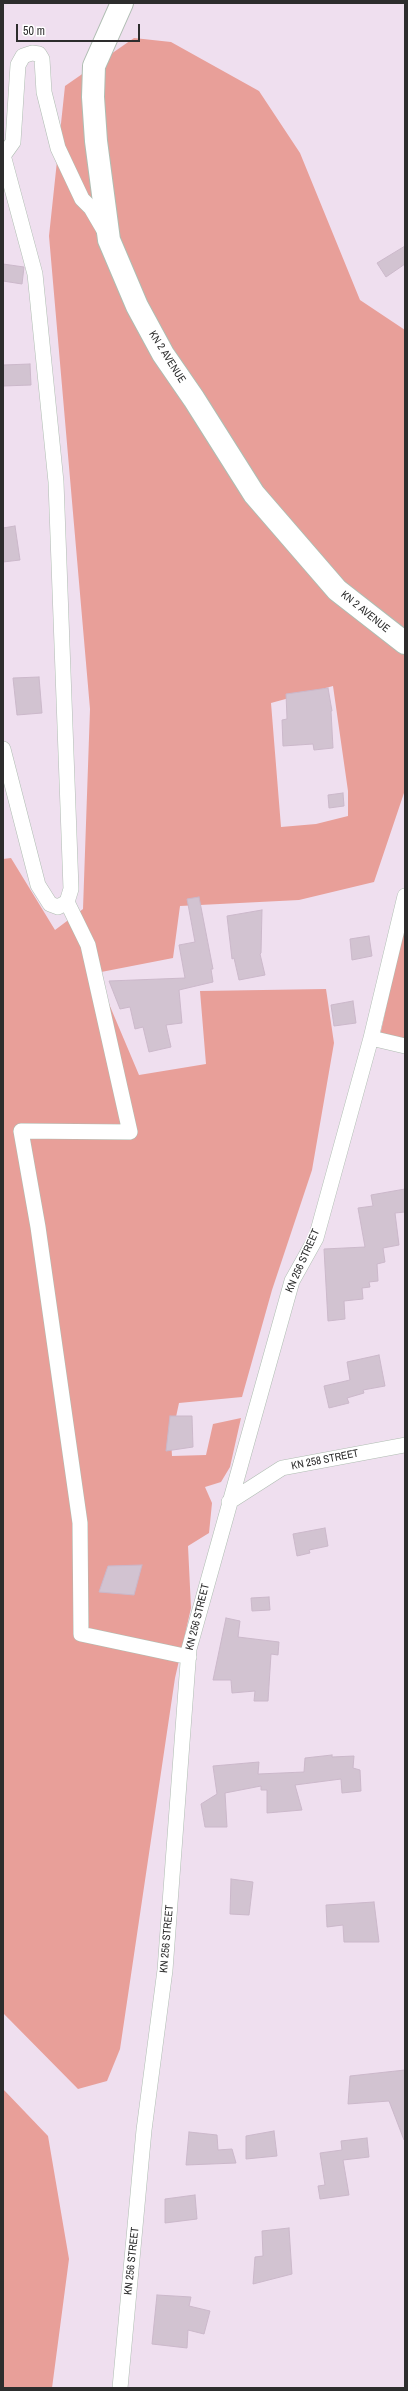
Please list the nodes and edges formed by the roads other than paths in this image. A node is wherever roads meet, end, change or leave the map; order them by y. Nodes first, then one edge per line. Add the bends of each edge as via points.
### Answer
1 (122, 3) edge
2 (3, 156) edge
3 (109, 240) junction
4 (405, 644) edge
5 (3, 749) edge
6 (405, 896) edge
7 (67, 902) junction
8 (371, 1038) junction
9 (405, 1046) edge
10 (405, 1445) edge
11 (229, 1502) junction
12 (189, 1657) junction
13 (120, 2388) edge

1 - 3 main road, KN 2 AVENUE via 94,66 96,141
2 - 3 street via 13,142 18,65 23,56 39,54 42,59 44,92 58,148 82,199 91,208
2 - 7 street via 35,274 56,482 71,889
3 - 4 main road, KN 2 AVENUE via 137,306 163,354 254,494 337,590
5 - 7 street via 38,885 50,904 58,907
6 - 8 street, KN 256 STREET
7 - 12 street via 88,945 130,1132 21,1131 38,1226 80,1523 81,1634
8 - 9 street
8 - 11 street, KN 256 STREET via 316,1238 292,1281
10 - 11 street, KN 258 STREET via 282,1468
11 - 12 street, KN 256 STREET
12 - 13 street, KN 256 STREET via 165,1970 144,2130

